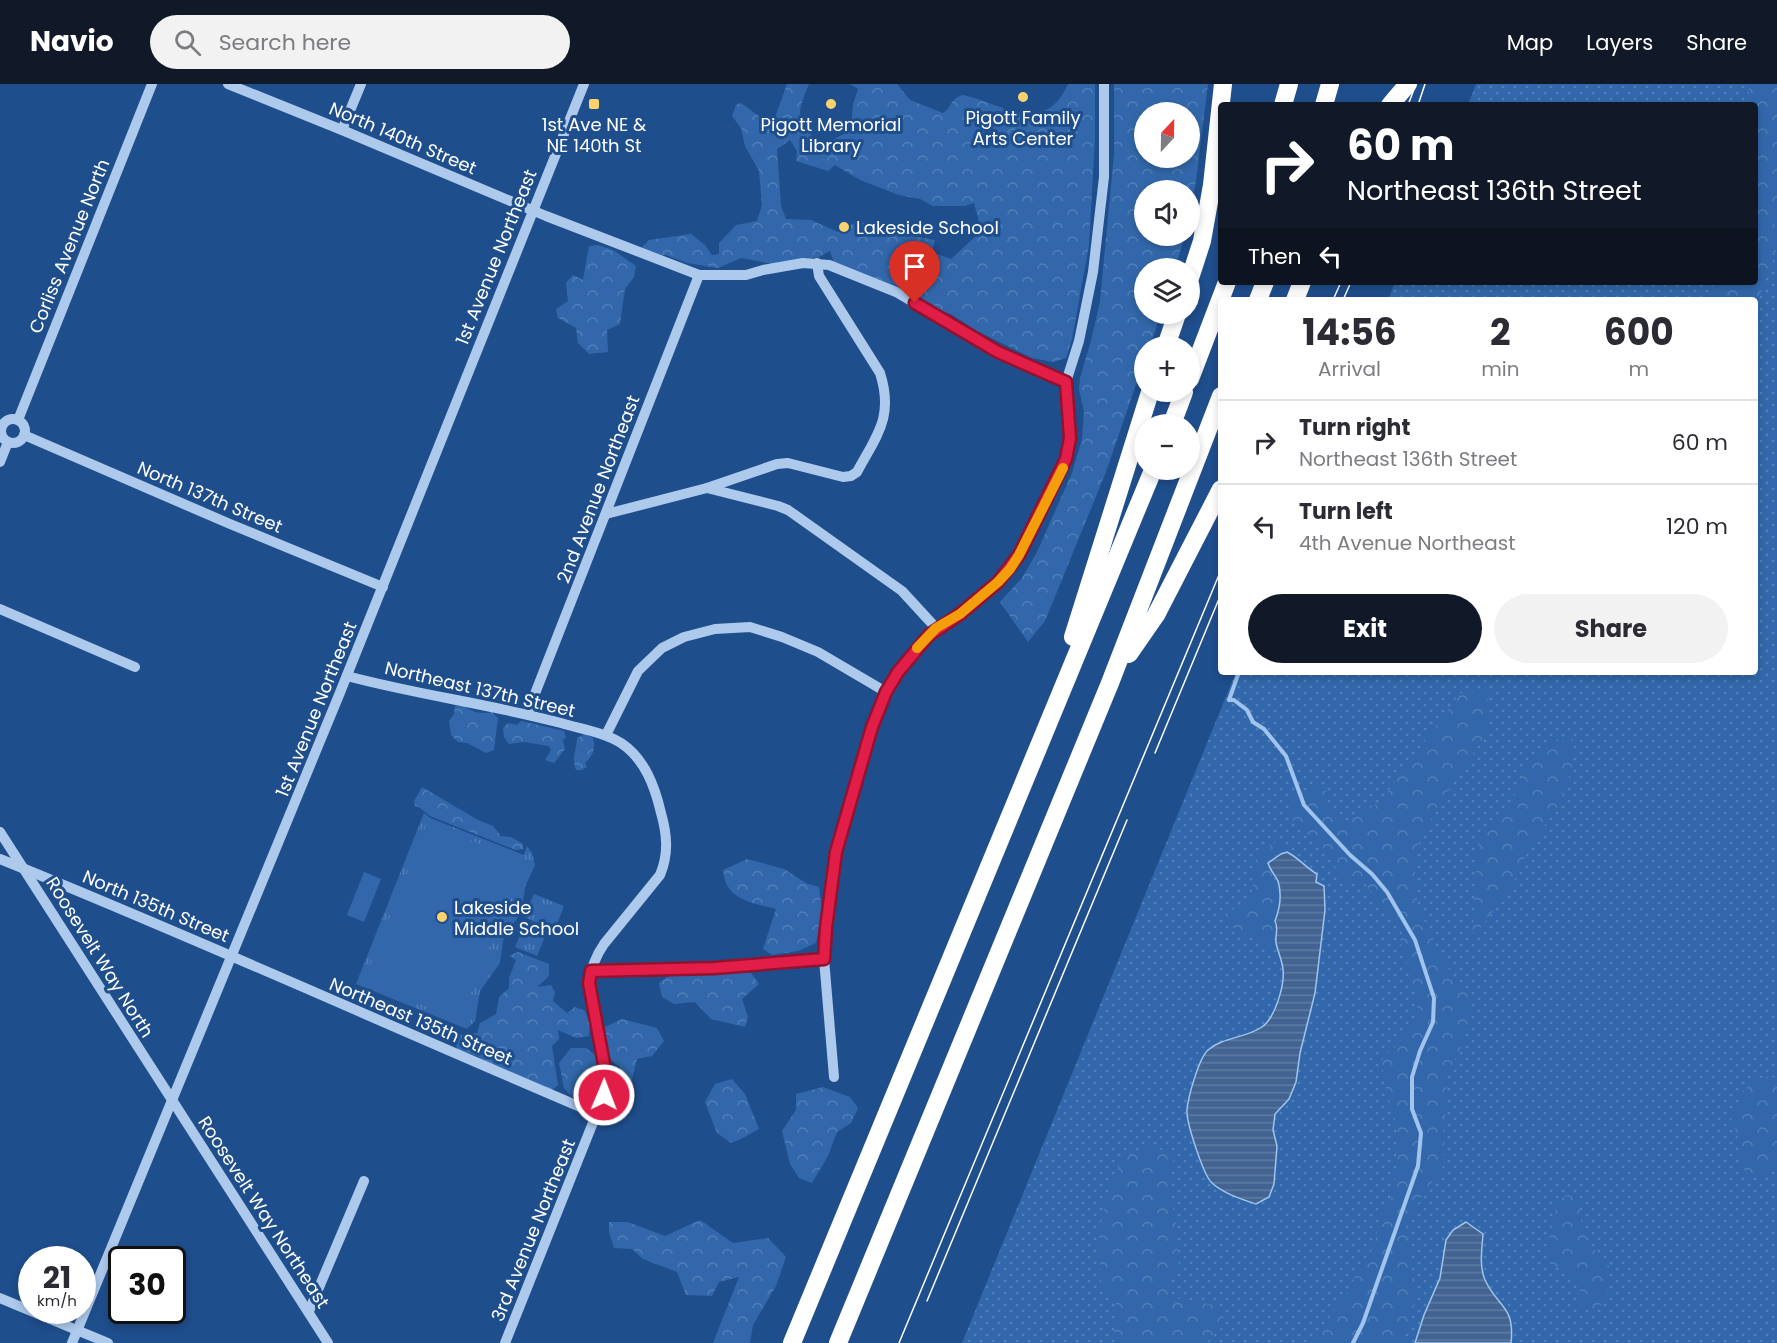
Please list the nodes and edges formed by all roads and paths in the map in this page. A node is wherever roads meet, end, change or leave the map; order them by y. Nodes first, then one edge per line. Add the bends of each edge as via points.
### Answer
1 (152, 84) edge
2 (228, 84) edge
3 (361, 84) edge
4 (584, 84) edge
5 (1104, 84) edge
6 (1223, 84) edge
7 (1289, 84) edge
8 (1330, 84) edge
9 (1407, 84) edge
10 (1221, 102) edge
11 (1284, 102) edge
12 (1325, 102) edge
13 (1392, 102) edge
14 (342, 130) junction
15 (1218, 130) edge
16 (533, 210) junction
17 (1196, 258) edge
18 (817, 263) junction
19 (699, 275) junction
20 (1218, 306) edge
21 (1200, 353) edge
22 (1066, 382) junction
23 (1147, 402) edge
24 (1218, 404) edge
25 (18, 420) junction
26 (1, 426) edge
27 (24, 435) junction
28 (8, 442) junction
29 (0, 462) edge
30 (1149, 480) edge
31 (707, 488) junction
32 (1218, 495) edge
33 (606, 514) junction
34 (383, 587) junction
35 (0, 609) edge
36 (936, 628) junction
37 (135, 666) dead end
38 (347, 676) junction
39 (1110, 683) junction
40 (886, 692) junction
41 (526, 714) junction
42 (606, 735) junction
43 (1041, 745) junction
44 (0, 832) edge
45 (0, 859) edge
46 (24, 869) junction
47 (232, 957) junction
48 (824, 959) junction
49 (591, 971) junction
50 (834, 1077) dead end
51 (173, 1100) junction
52 (597, 1114) junction
53 (364, 1181) dead end
54 (0, 1298) edge
55 (309, 1311) junction
56 (78, 1330) junction
57 (72, 1343) edge
58 (108, 1343) edge
59 (328, 1343) edge
60 (505, 1343) edge
61 (792, 1343) edge
62 (838, 1343) edge

1 - 25 street, Corliss Avenue North
2 - 14 street, North 140th Street
3 - 14 street
4 - 16 street, 1st Avenue Northeast
5 - 22 street via 1104,177 1093,272
6 - 10 highway
7 - 11 highway
8 - 12 highway
9 - 13 highway
14 - 16 street, North 140th Street
15 - 17 highway via 1212,185
16 - 19 street, North 140th Street
16 - 34 street, 1st Avenue Northeast
18 - 19 street via 746,275
18 - 22 street via 881,285 998,352
18 - 31 street via 819,276 880,373 887,405 881,429 851,476 777,464
19 - 33 street, 2nd Avenue Northeast
20 - 21 highway
22 - 36 street via 1070,438 1066,459 1019,555 998,582 960,614
23 - 43 highway
24 - 39 highway
25 - 26 street via 10,419
25 - 27 street via 24,425
26 - 28 street via 1,434
27 - 28 street via 16,443
27 - 34 street, North 137th Street
28 - 29 street
30 - 43 highway
31 - 33 street
31 - 36 street via 788,510 902,591
32 - 39 highway via 1156,615
33 - 41 street, 2nd Avenue Northeast
34 - 38 street, 1st Avenue Northeast
35 - 37 street
36 - 40 street via 908,658
38 - 41 street, Northeast 137th Street
38 - 47 street, 1st Avenue Northeast
39 - 62 highway
40 - 42 street via 818,652 782,637 750,627 715,629 662,648 638,671
40 - 48 street via 838,843
41 - 42 street, Northeast 137th Street
42 - 49 street, 3rd Avenue Northeast via 632,752 651,780 667,849 660,875 604,944
43 - 61 highway
44 - 46 street, Roosevelt Way North
45 - 46 street, North 135th Street
46 - 47 street, North 135th Street
46 - 51 street, Roosevelt Way North
47 - 51 street, 1st Avenue Northeast
47 - 52 street, Northeast 135th Street
48 - 49 street via 714,968
48 - 50 street
49 - 52 street, 3rd Avenue Northeast via 589,983 606,1075
51 - 55 street, Roosevelt Way Northeast
51 - 56 street, 1st Avenue Northeast
52 - 60 street, 3rd Avenue Northeast
53 - 55 street
54 - 56 street
55 - 59 street, Roosevelt Way Northeast
56 - 57 street, 1st Avenue Northeast
56 - 58 street

